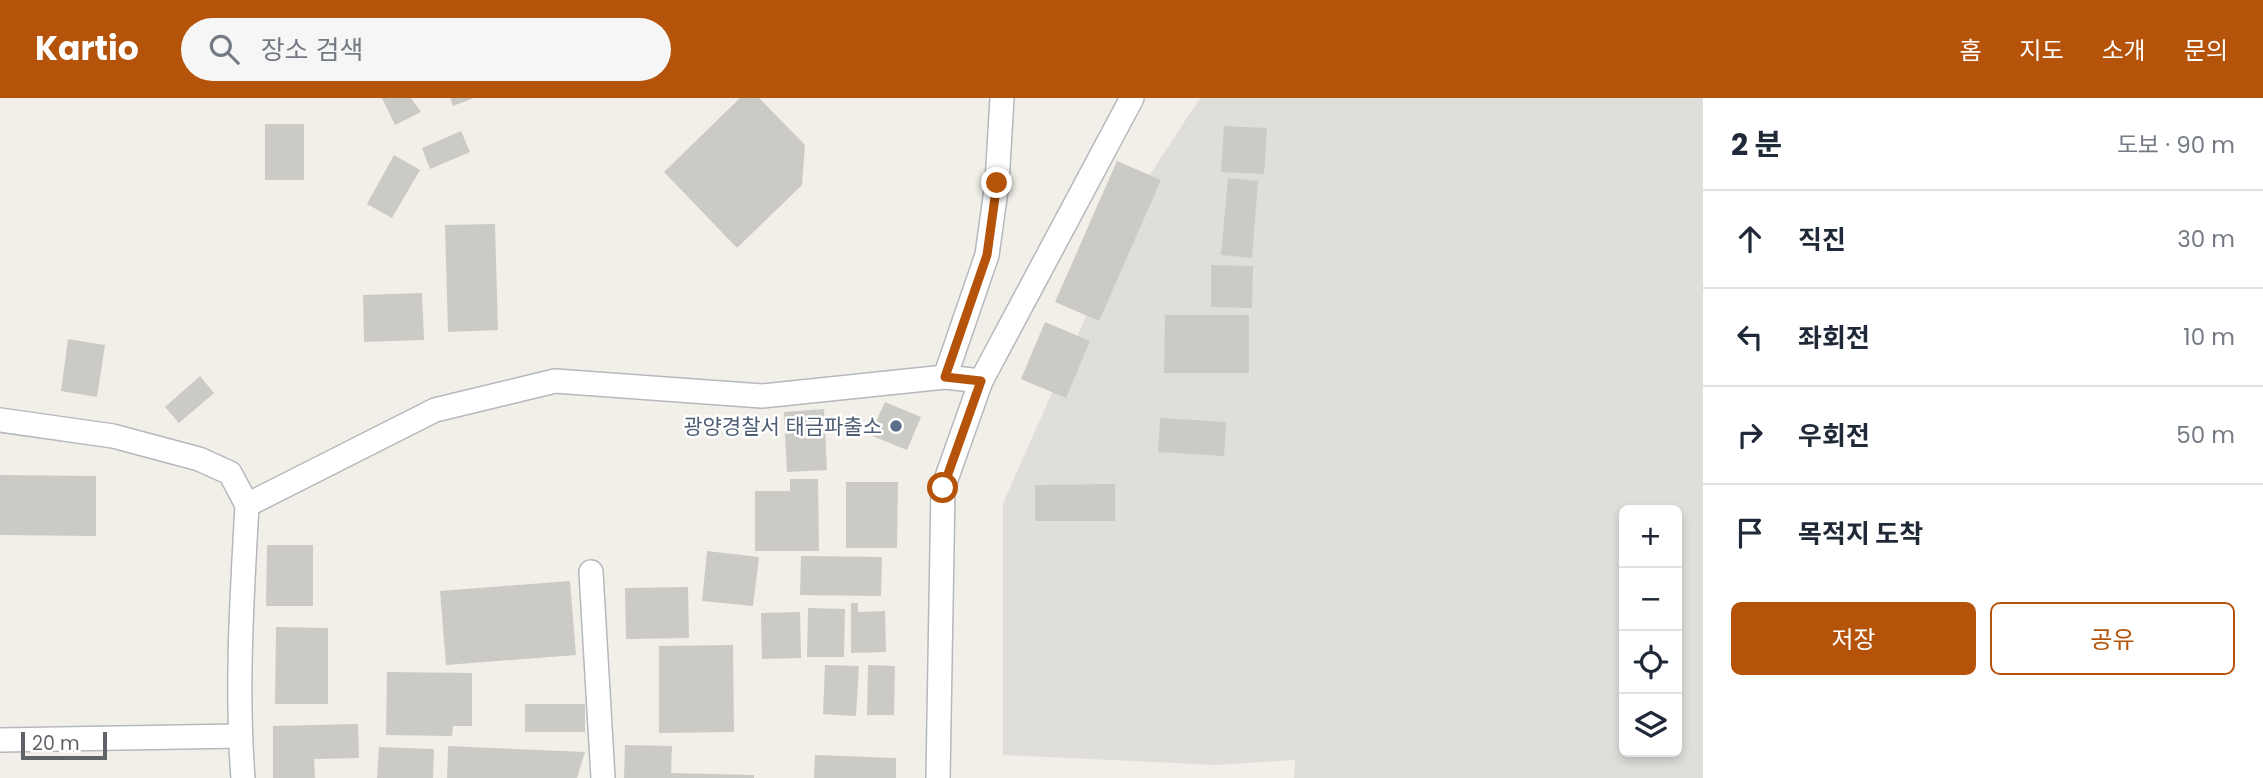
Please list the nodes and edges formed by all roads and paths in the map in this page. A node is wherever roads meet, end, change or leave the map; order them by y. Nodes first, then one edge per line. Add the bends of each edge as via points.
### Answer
1 (1002, 98) edge
2 (1132, 98) edge
3 (945, 377) junction
4 (981, 381) junction
5 (0, 420) edge
6 (247, 505) junction
7 (592, 572) dead end
8 (240, 736) junction
9 (0, 740) edge
10 (243, 778) edge
11 (603, 778) edge
12 (938, 778) edge

1 - 3 street via 987,255
2 - 4 street
3 - 4 street
3 - 6 street via 762,396 555,381 435,410
4 - 12 street via 943,488
5 - 6 street via 113,436 199,459 230,473
6 - 8 street
7 - 11 street
8 - 9 street
8 - 10 street

